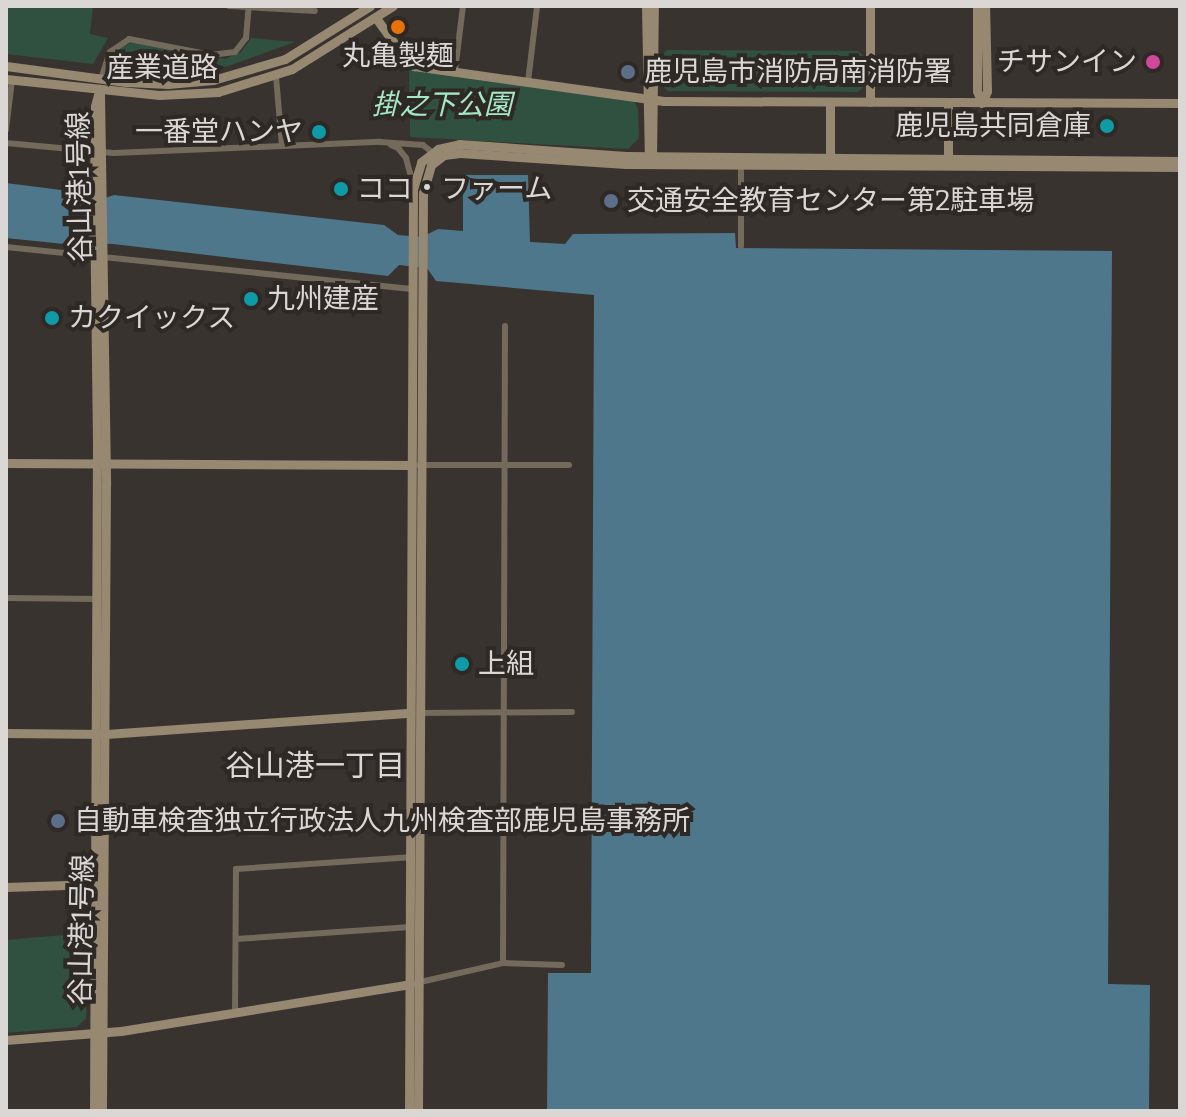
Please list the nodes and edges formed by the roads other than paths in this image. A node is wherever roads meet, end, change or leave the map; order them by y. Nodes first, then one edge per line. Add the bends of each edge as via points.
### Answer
1 (229, 6) edge
2 (370, 6) edge
3 (393, 6) edge
4 (463, 6) edge
5 (537, 6) edge
6 (646, 6) edge
7 (654, 6) edge
8 (870, 6) edge
9 (977, 6) edge
10 (985, 6) edge
11 (249, 7) edge
12 (315, 11) dead end
13 (376, 18) junction
14 (6, 66) edge
15 (455, 71) junction
16 (276, 77) junction
17 (9, 79) edge
18 (101, 79) junction
19 (528, 82) junction
20 (99, 91) junction
21 (651, 99) junction
22 (830, 102) junction
23 (870, 102) junction
24 (948, 103) junction
25 (982, 103) junction
26 (1180, 103) edge
27 (6, 130) edge
28 (380, 142) junction
29 (6, 143) edge
30 (282, 146) junction
31 (98, 152) junction
32 (435, 156) junction
33 (651, 159) junction
34 (741, 161) junction
35 (830, 161) junction
36 (948, 162) junction
37 (1180, 164) edge
38 (413, 189) junction
39 (418, 228) junction
40 (741, 246) dead end
41 (6, 247) edge
42 (99, 251) junction
43 (418, 277) junction
44 (414, 289) junction
45 (505, 326) dead end
46 (6, 463) edge
47 (101, 464) junction
48 (416, 465) junction
49 (505, 465) junction
50 (569, 465) dead end
51 (6, 598) edge
52 (100, 599) junction
53 (504, 712) junction
54 (572, 712) dead end
55 (414, 713) junction
56 (6, 733) edge
57 (101, 734) junction
58 (410, 857) junction
59 (99, 884) junction
60 (6, 887) edge
61 (411, 927) junction
62 (236, 939) junction
63 (503, 963) junction
64 (562, 965) dead end
65 (415, 983) junction
66 (235, 1013) junction
67 (99, 1033) junction
68 (6, 1040) edge
69 (94, 1111) edge
70 (102, 1111) edge
71 (409, 1111) edge
72 (418, 1111) edge

1 - 11 street
2 - 18 street, 産業道路 via 285,59 249,72 168,84
3 - 13 street, 産業道路
4 - 15 street
5 - 19 street
6 - 21 street
7 - 21 street
8 - 23 street
9 - 25 street via 977,91
10 - 25 street via 987,91
11 - 12 street
11 - 18 street via 246,38 235,52 211,55 129,39 110,52
13 - 15 street via 410,64
13 - 16 street, 産業道路
14 - 18 street, 産業道路
15 - 19 street
16 - 20 street, 産業道路 via 200,95
16 - 30 street
17 - 20 street, 産業道路
17 - 27 street
18 - 20 street
19 - 21 street
20 - 31 street, 谷山港1号線
21 - 22 street
21 - 33 street
22 - 23 street
22 - 35 street
23 - 24 street
24 - 25 street
24 - 36 street
25 - 26 street
28 - 30 street
28 - 32 street via 423,145
28 - 38 street via 405,155
29 - 31 street
30 - 31 street
31 - 42 street, 谷山港1号線
32 - 33 street
32 - 38 street via 421,162
32 - 39 street via 424,180
33 - 34 street
34 - 35 street
34 - 40 street
35 - 36 street
36 - 37 street
38 - 39 street
39 - 43 street
41 - 42 street
42 - 44 street
42 - 47 street, 谷山港1号線
43 - 44 street
43 - 48 street
44 - 48 street
45 - 49 street
46 - 47 street
47 - 48 street
47 - 52 street, 谷山港1号線
48 - 49 street
48 - 55 street
49 - 50 street
49 - 53 street
51 - 52 street
52 - 57 street, 谷山港1号線
53 - 54 street
53 - 55 street
53 - 63 street
55 - 57 street
55 - 58 street
55 - 65 street
56 - 57 street
57 - 59 street, 谷山港1号線
58 - 61 street
58 - 62 street via 236,869
59 - 60 street
59 - 67 street, 谷山港1号線
61 - 62 street
61 - 65 street
62 - 66 street
63 - 64 street
63 - 65 street
65 - 66 street
65 - 71 street
65 - 72 street
66 - 67 street
67 - 68 street
67 - 69 street, 谷山港1号線
67 - 70 street, 谷山港1号線

